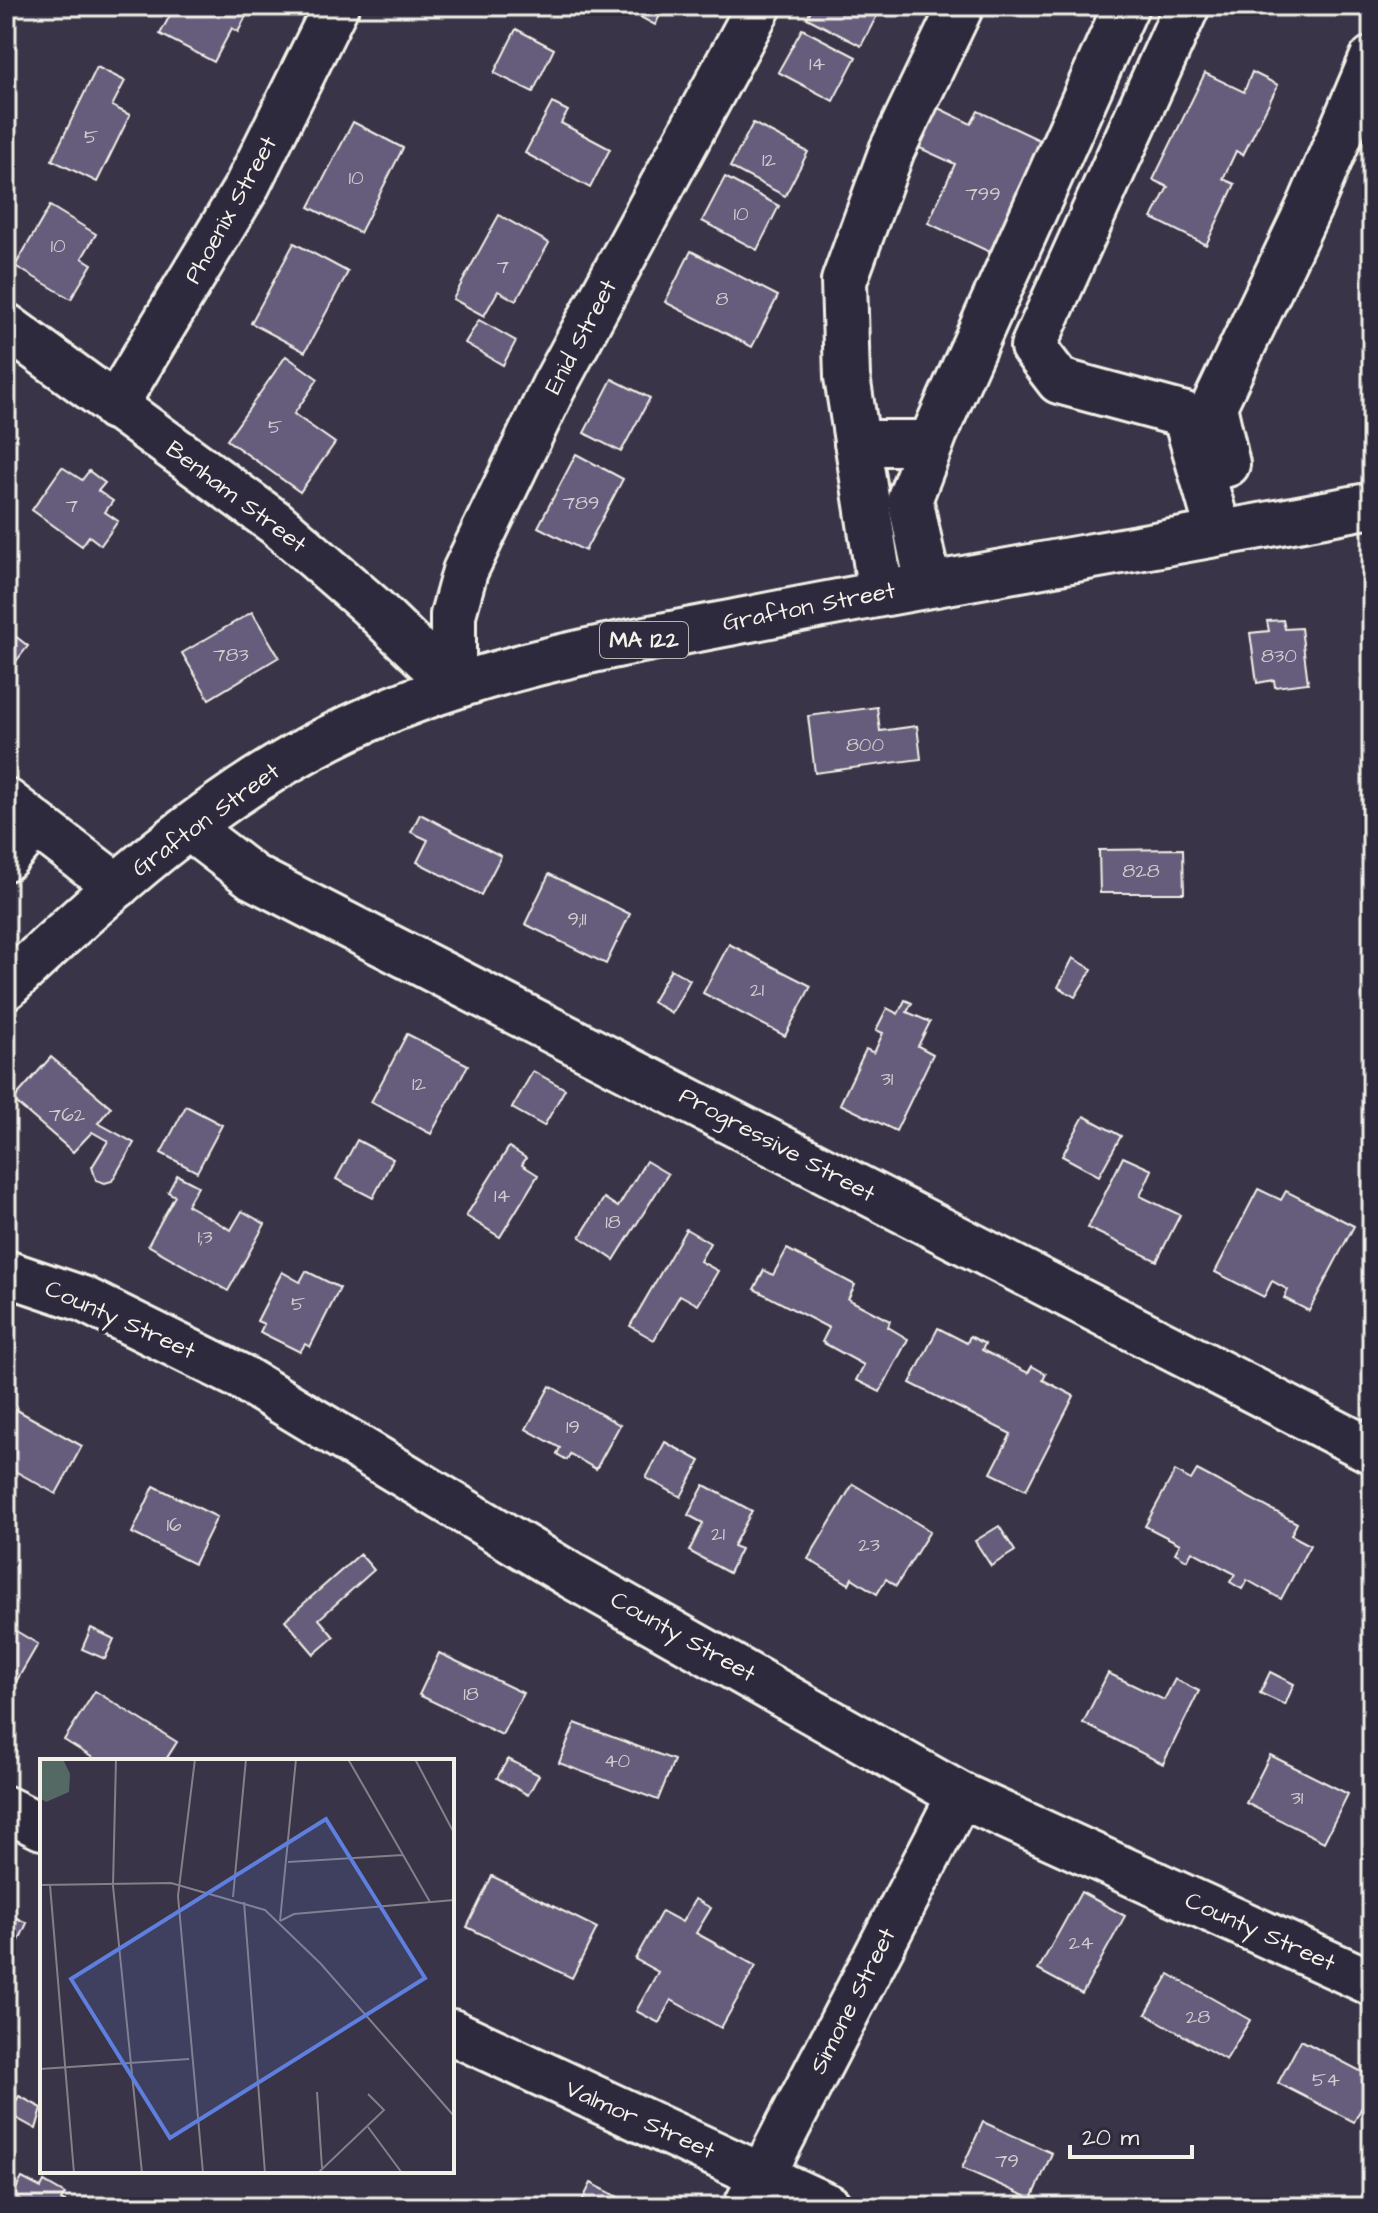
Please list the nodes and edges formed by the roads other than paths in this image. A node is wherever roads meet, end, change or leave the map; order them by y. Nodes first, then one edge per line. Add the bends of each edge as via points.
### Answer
1 (336, 6) edge
2 (759, 6) edge
3 (961, 6) edge
4 (1126, 6) edge
5 (1187, 6) edge
6 (1214, 6) edge
7 (1372, 59) edge
8 (6, 326) edge
9 (1059, 381) junction
10 (114, 407) junction
11 (857, 443) junction
12 (931, 443) junction
13 (1372, 505) edge
14 (1230, 531) junction
15 (928, 585) junction
16 (881, 593) junction
17 (453, 685) junction
18 (20, 813) edge
19 (189, 828) junction
20 (6, 858) edge
21 (117, 886) junction
22 (6, 987) edge
23 (6, 1273) edge
24 (1372, 1451) edge
25 (960, 1795) junction
26 (6, 1809) edge
27 (40, 1826) edge
28 (1372, 1983) edge
29 (454, 2033) edge
30 (755, 2191) edge
31 (829, 2207) edge

1 - 10 main road, Phoenix Street via 246,188
2 - 17 main road, Enid Street via 554,386 465,571 453,615
3 - 11 main road via 892,150 844,281 847,377
4 - 12 main road
5 - 9 main road via 1033,347
6 - 9 main road via 1058,345
7 - 14 main road via 1311,203 1214,406
8 - 10 main road, Benham Street
9 - 14 main road via 1185,415
10 - 17 main road, Benham Street via 276,523
11 - 12 main road
11 - 16 main road
12 - 15 main road via 910,498
13 - 14 main road, Grafton Street / MA 122
14 - 15 main road, Grafton Street / MA 122
15 - 16 main road, Grafton Street / MA 122
16 - 17 main road, Grafton Street / MA 122 via 579,653
17 - 19 main road, Grafton Street / MA 122 via 327,739 267,772
18 - 20 main road
18 - 21 main road
19 - 21 main road, Grafton Street / MA 122
19 - 24 main road, Progressive Street via 253,877
21 - 22 main road, Grafton Street / MA 122
23 - 25 main road, County Street via 83,1299 241,1377 572,1576
25 - 28 main road, County Street
25 - 30 main road, Simone Street
26 - 27 main road
29 - 30 main road, Valmor Street via 636,2120
30 - 31 main road, Valmor Street

